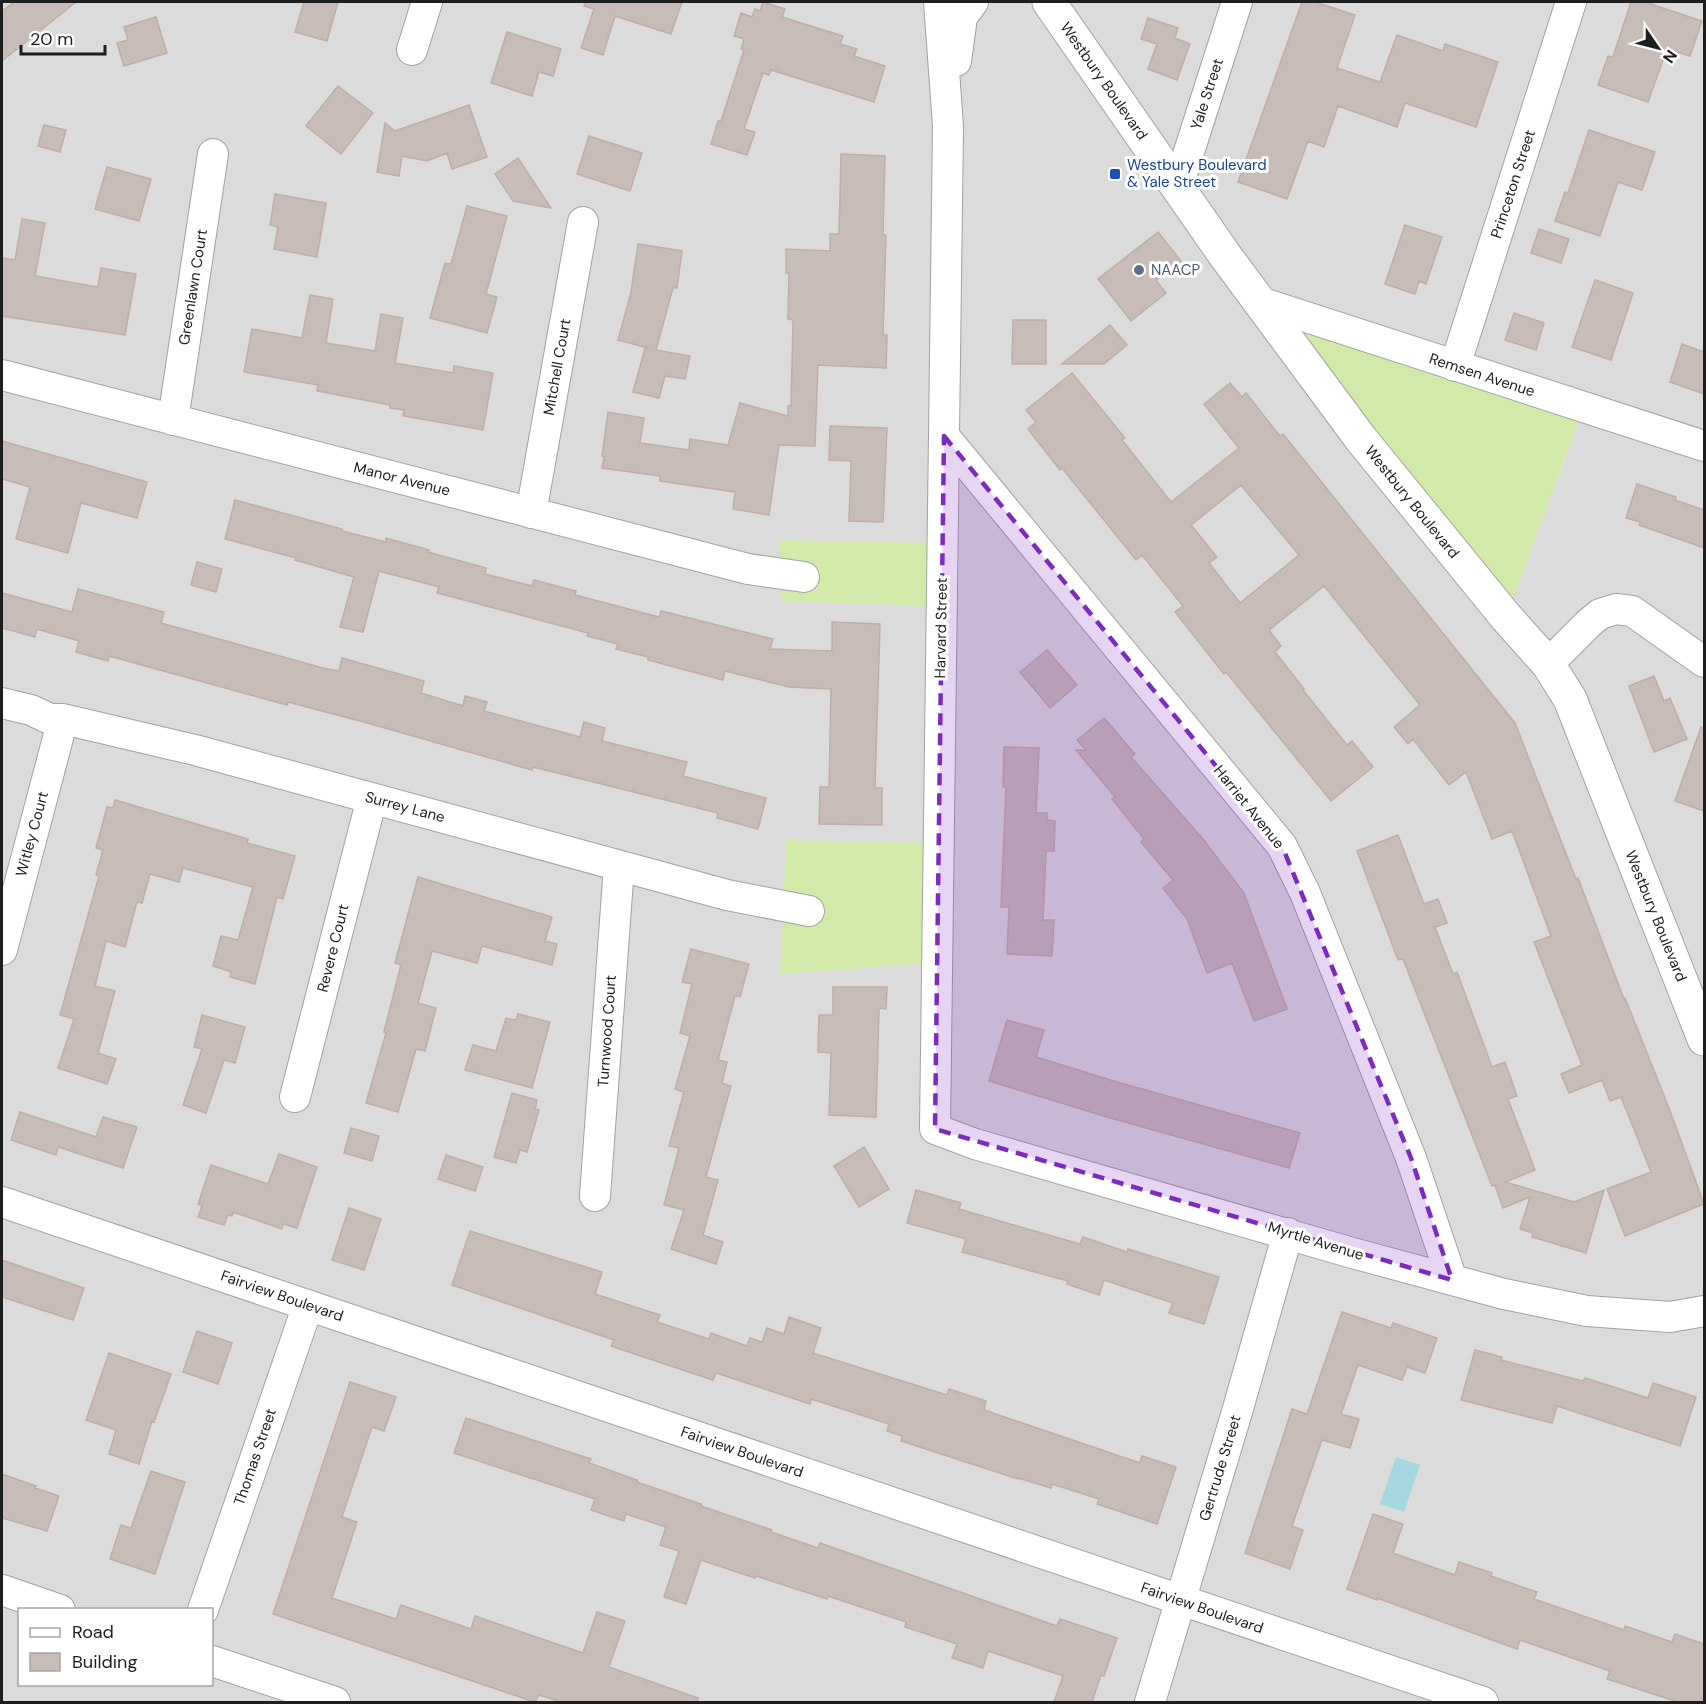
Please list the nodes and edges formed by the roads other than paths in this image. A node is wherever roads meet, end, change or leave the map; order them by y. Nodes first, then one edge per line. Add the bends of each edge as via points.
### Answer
1 (427, 2) edge
2 (939, 2) edge
3 (973, 2) edge
4 (1048, 2) edge
5 (1237, 2) edge
6 (1571, 2) edge
7 (412, 50) dead end
8 (948, 126) junction
9 (213, 154) dead end
10 (1178, 186) junction
11 (583, 222) dead end
12 (1260, 302) junction
13 (1455, 366) junction
14 (2, 375) edge
15 (173, 420) junction
16 (944, 436) junction
17 (1704, 446) edge
18 (531, 513) junction
19 (804, 577) dead end
20 (1704, 662) edge
21 (1548, 664) junction
22 (2, 703) edge
23 (63, 719) junction
24 (372, 798) junction
25 (619, 866) junction
26 (809, 910) dead end
27 (2, 950) edge
28 (1704, 1039) edge
29 (295, 1097) dead end
30 (935, 1129) joint
31 (595, 1196) dead end
32 (2, 1202) edge
33 (1288, 1233) junction
34 (1452, 1280) junction
35 (308, 1305) junction
36 (1704, 1311) edge
37 (2, 1590) edge
38 (1180, 1601) junction
39 (54, 1608) edge
40 (205, 1608) edge
41 (213, 1661) edge
42 (335, 1702) edge
43 (1150, 1702) edge
44 (1483, 1702) edge

1 - 7 street
2 - 8 street, Harvard Street
3 - 8 street, Harvard Street via 962,17
4 - 10 street, Westbury Boulevard
5 - 10 street, Yale Street
6 - 13 street, Princeton Street
8 - 16 street, Harvard Street
9 - 15 street, Greenlawn Court
10 - 12 street, Westbury Boulevard
11 - 18 street, Mitchell Court
12 - 13 street, Remsen Avenue
12 - 21 street, Westbury Boulevard via 1361,439
13 - 17 street, Remsen Avenue
14 - 15 street, Manor Avenue
15 - 18 street, Manor Avenue
16 - 30 street, Harvard Street
16 - 34 street, Harriet Avenue via 1282,846 1305,893 1411,1158
18 - 19 street, Manor Avenue via 748,569
20 - 21 street via 1632,611 1616,609 1600,614
21 - 28 street, Westbury Boulevard via 1569,699
22 - 23 street, Surrey Lane
23 - 24 street, Surrey Lane
23 - 27 street, Witley Court
24 - 25 street, Surrey Lane
24 - 29 street, Revere Court
25 - 26 street, Surrey Lane via 727,895
25 - 31 street, Turnwood Court
30 - 33 street, Myrtle Avenue
32 - 35 street, Fairview Boulevard
33 - 34 street, Myrtle Avenue
33 - 38 street, Gertrude Street
34 - 36 street, Myrtle Avenue via 1587,1311 1670,1317
35 - 38 street, Fairview Boulevard
35 - 40 street, Thomas Street
37 - 39 street
38 - 43 street, Gertrude Street
38 - 44 street, Fairview Boulevard
41 - 42 street

